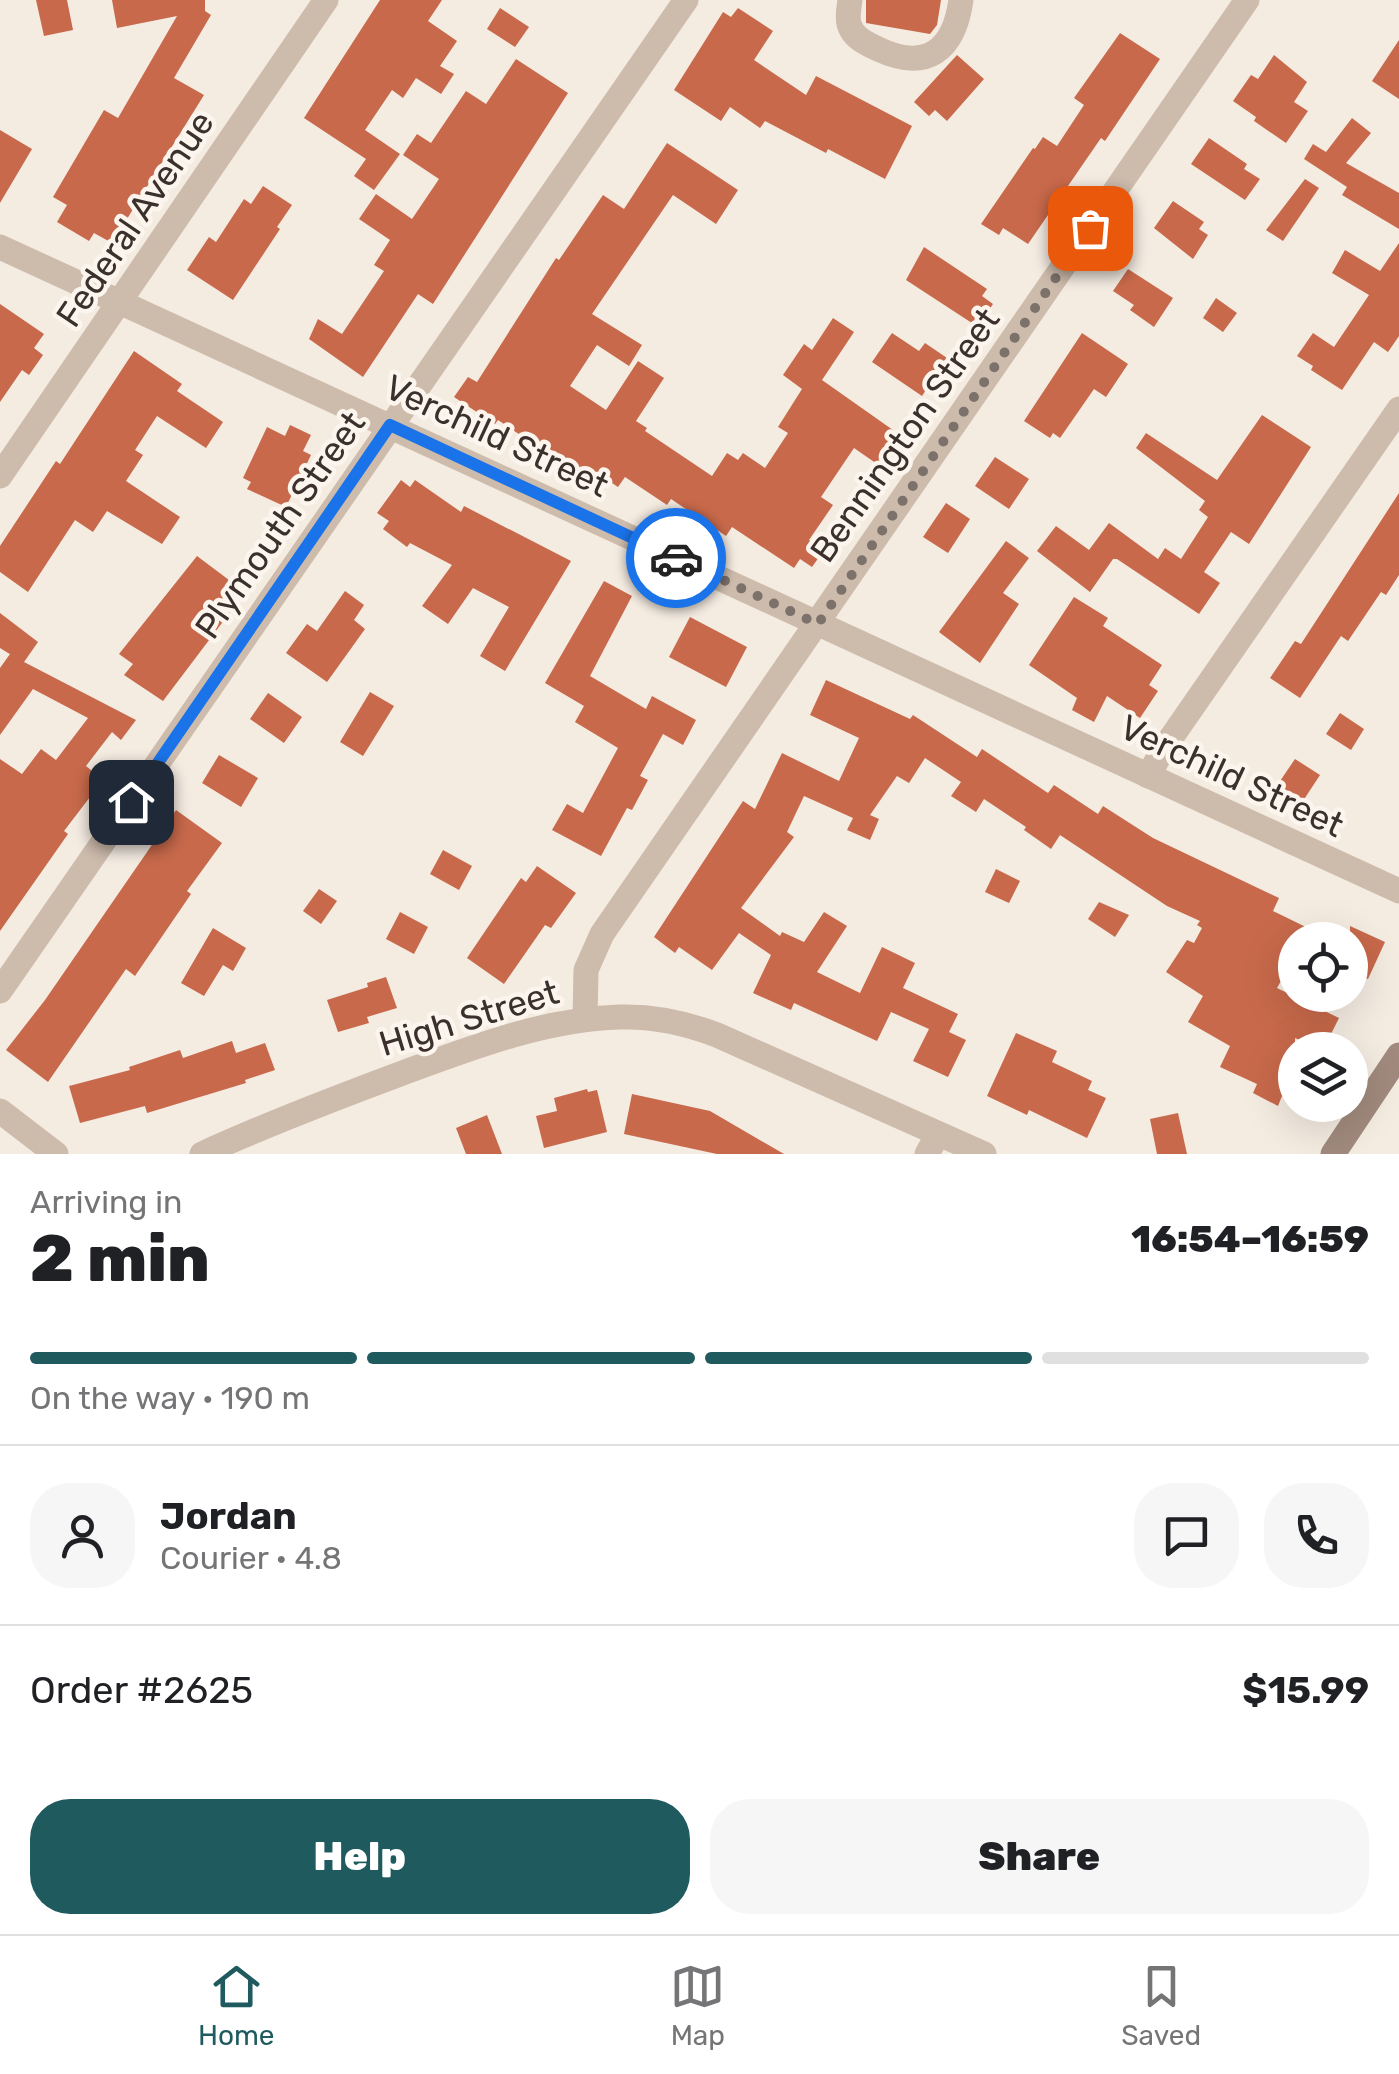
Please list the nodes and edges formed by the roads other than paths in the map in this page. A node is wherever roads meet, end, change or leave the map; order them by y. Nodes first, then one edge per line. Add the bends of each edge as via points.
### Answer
1 (326, 0) edge
2 (686, 0) edge
3 (850, 0) edge
4 (961, 0) edge
5 (1248, 0) edge
6 (0, 247) edge
7 (121, 302) junction
8 (1399, 409) edge
9 (390, 425) junction
10 (0, 476) edge
11 (818, 624) junction
12 (1148, 776) junction
13 (1399, 891) edge
14 (0, 992) edge
15 (586, 1019) junction
16 (1399, 1055) edge
17 (0, 1111) edge
18 (932, 1144) edge
19 (56, 1154) edge
20 (202, 1154) edge
21 (984, 1154) edge
22 (1334, 1154) edge

1 - 7 street, Federal Avenue
2 - 9 street, Plymouth Street
3 - 4 street via 849,25 858,38 911,59 928,56 950,39
5 - 11 street, Bennington Street
6 - 7 street, Verchild Street
7 - 9 street, Verchild Street
7 - 10 street, Federal Avenue
8 - 12 street
9 - 11 street, Verchild Street
9 - 14 street, Plymouth Street
11 - 12 street, Verchild Street
11 - 15 street, Bennington Street via 595,944 584,983
12 - 13 street, Verchild Street
15 - 18 street, High Street via 642,1018 697,1028
15 - 20 street, High Street via 439,1060
16 - 22 main road
17 - 19 street
18 - 21 street, High Street

